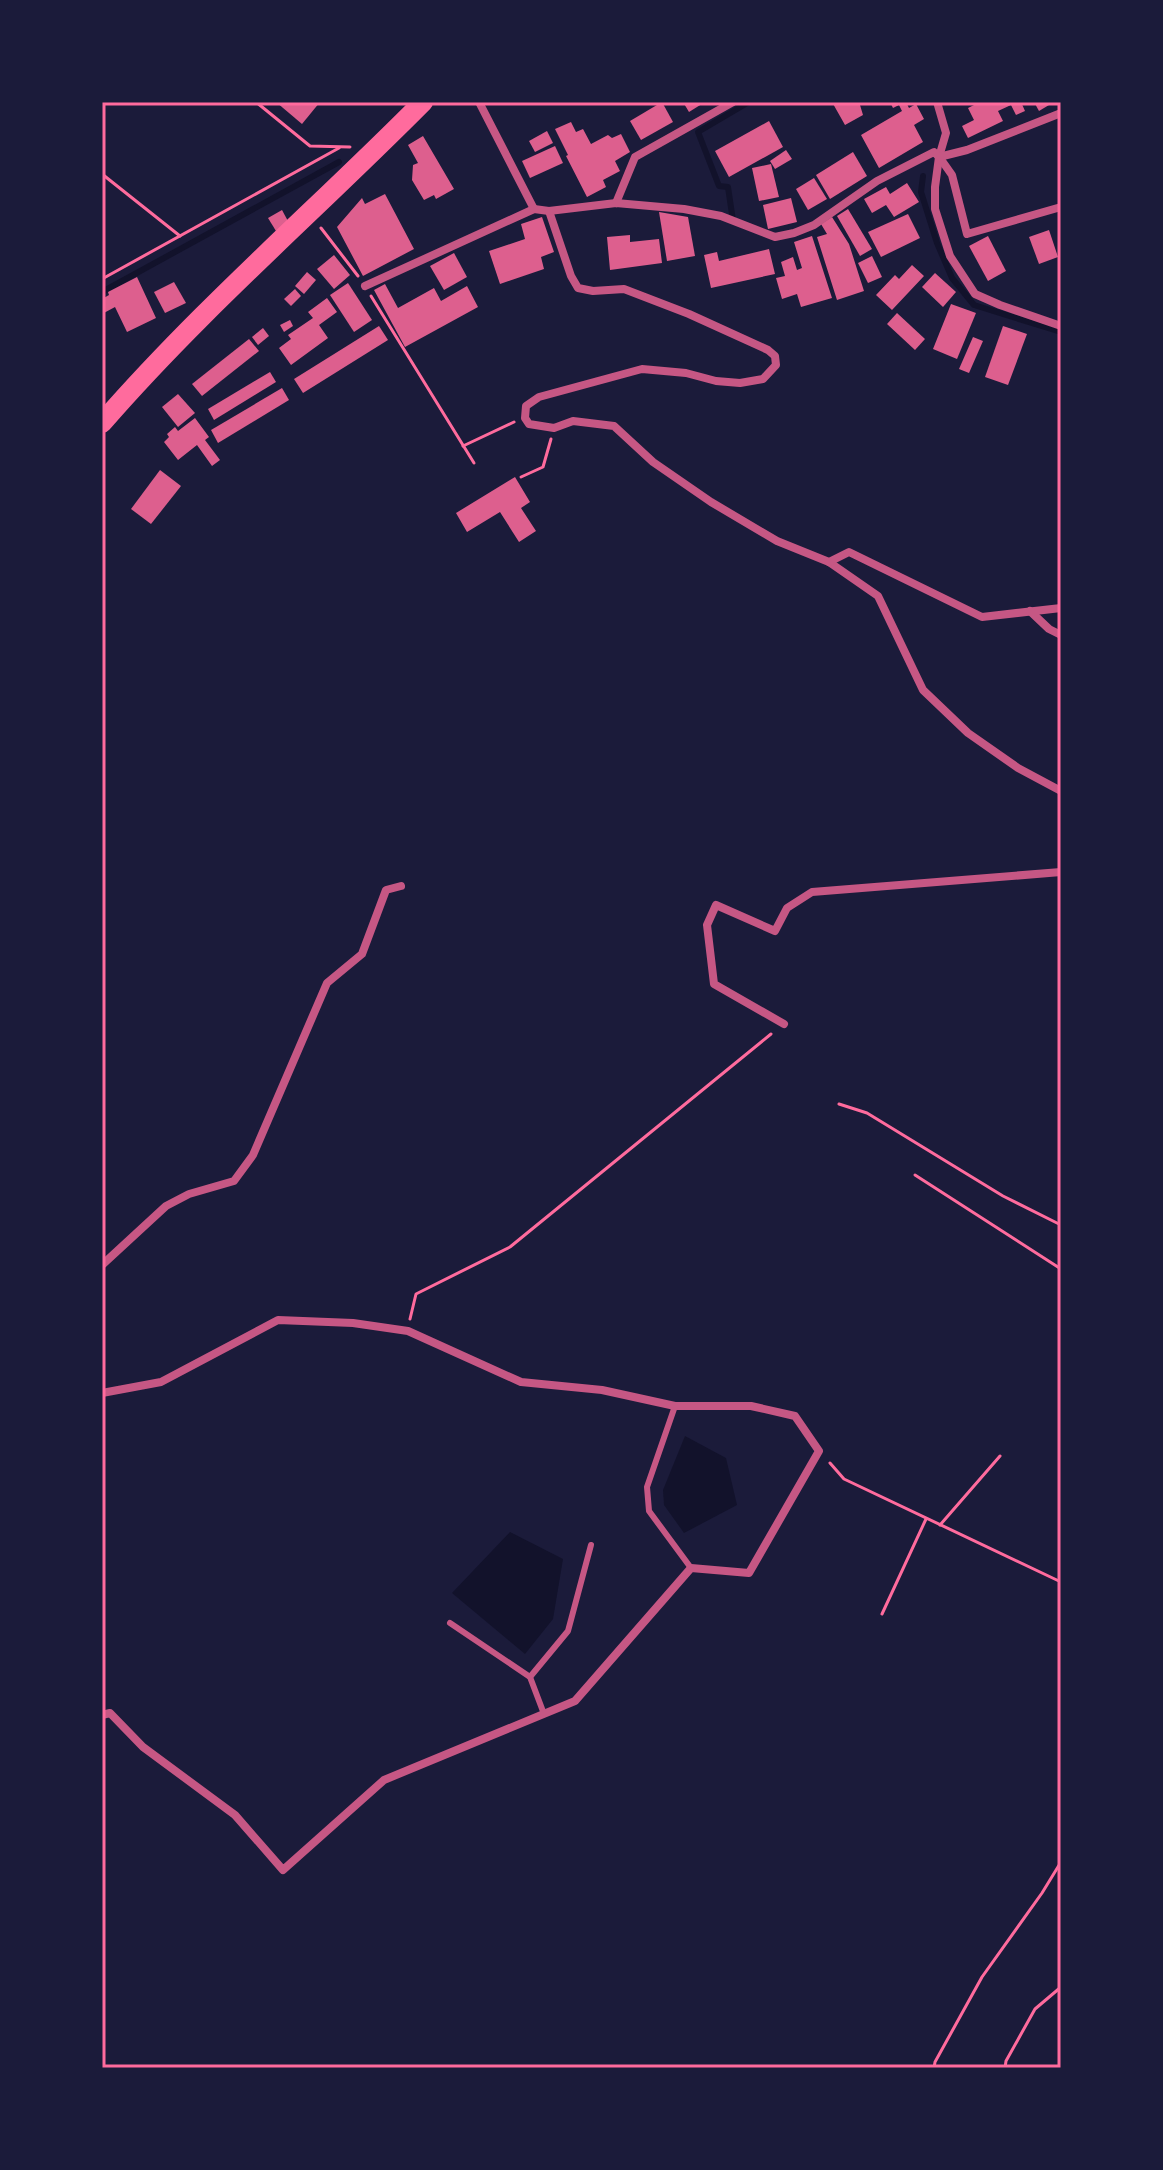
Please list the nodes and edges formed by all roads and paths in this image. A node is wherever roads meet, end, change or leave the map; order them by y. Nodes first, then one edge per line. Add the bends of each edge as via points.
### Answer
1 (256, 102) edge
2 (423, 102) edge
3 (479, 102) edge
4 (733, 102) edge
5 (937, 102) edge
6 (1061, 113) edge
7 (382, 143) junction
8 (339, 148) junction
9 (939, 157) junction
10 (102, 174) edge
11 (616, 203) junction
12 (1061, 207) edge
13 (534, 209) junction
14 (549, 211) junction
15 (308, 214) junction
16 (180, 236) junction
17 (102, 279) edge
18 (365, 286) junction
19 (1061, 326) edge
20 (525, 418) junction
21 (102, 423) edge
22 (554, 428) junction
23 (463, 446) junction
24 (474, 463) dead end
25 (521, 477) dead end
26 (829, 562) junction
27 (1061, 608) edge
28 (1030, 611) junction
29 (1061, 635) edge
30 (1061, 791) edge
31 (1061, 872) edge
32 (401, 886) dead end
33 (784, 1024) joint
34 (839, 1104) dead end
35 (915, 1175) dead end
36 (1061, 1225) edge
37 (102, 1265) edge
38 (1061, 1269) edge
39 (408, 1331) junction
40 (102, 1393) edge
41 (675, 1406) junction
42 (819, 1451) junction
43 (1000, 1456) dead end
44 (927, 1518) junction
45 (940, 1525) junction
46 (591, 1545) dead end
47 (691, 1568) junction
48 (1061, 1582) edge
49 (882, 1614) dead end
50 (450, 1623) dead end
51 (530, 1677) junction
52 (544, 1714) junction
53 (102, 1715) edge
54 (1061, 1862) edge
55 (1061, 1987) edge
56 (934, 2068) edge
57 (1005, 2068) edge

1 - 8 path via 310,146
2 - 7 highway
3 - 13 street
4 - 11 street via 635,157
5 - 9 street via 946,133
6 - 9 street
7 - 8 path
7 - 15 highway
8 - 16 path
9 - 11 street via 934,152 877,181 814,225 775,237 721,216
9 - 12 street via 952,175 967,234
9 - 19 street via 935,209 950,256 975,294
10 - 16 path
11 - 14 street
13 - 14 street
13 - 18 street
14 - 20 street via 578,288 624,289 689,314 768,350 776,365 763,379 740,383 642,369 539,397 526,406
15 - 18 path
15 - 21 highway
16 - 17 path
18 - 23 path
20 - 22 street via 529,424
20 - 23 path
22 - 25 path via 543,467
22 - 26 street via 573,421 614,426 653,462 711,502 777,541
23 - 24 path
26 - 28 street via 849,552 982,617
26 - 30 street via 878,596 923,690 968,733
27 - 28 street
28 - 29 street
31 - 33 street via 812,892 787,908 775,931 716,905 707,925 714,984
32 - 37 street via 386,890 362,954 327,983 253,1155 234,1181 166,1206
33 - 39 path via 510,1247 416,1294
34 - 36 path via 867,1113
35 - 38 path
39 - 40 street via 278,1320 161,1382
39 - 41 street via 521,1382 602,1390
41 - 42 street via 751,1406 795,1416
41 - 47 lane via 647,1487 649,1511
42 - 44 path via 844,1479
42 - 47 street via 749,1573
43 - 45 path
44 - 45 path
44 - 49 path
45 - 48 path
46 - 51 lane via 568,1631
47 - 52 street via 575,1701
50 - 51 lane
51 - 52 lane
52 - 53 street via 384,1780 283,1870 235,1815 143,1747 110,1713
54 - 56 path via 982,1977
55 - 57 path via 1035,2009

